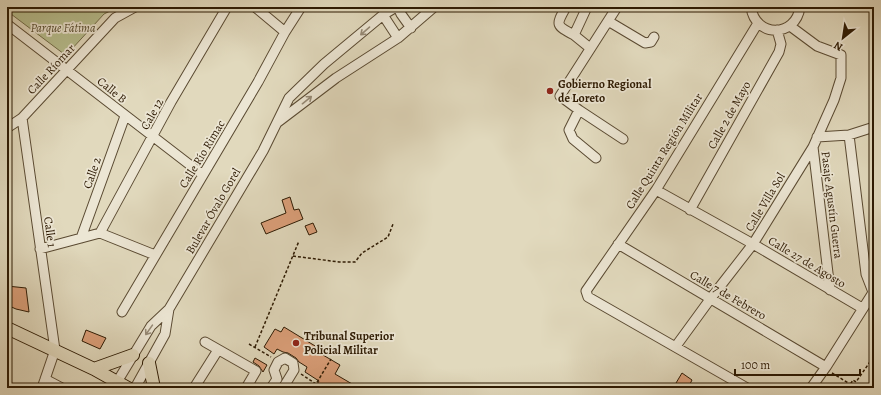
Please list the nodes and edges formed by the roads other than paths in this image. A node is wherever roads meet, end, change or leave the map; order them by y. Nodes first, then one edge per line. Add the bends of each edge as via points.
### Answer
1 (227, 7) edge
2 (255, 7) edge
3 (301, 7) edge
4 (397, 7) edge
5 (434, 7) edge
6 (566, 7) edge
7 (587, 7) edge
8 (800, 7) edge
9 (130, 8) edge
10 (616, 8) edge
11 (750, 8) edge
12 (383, 15) junction
13 (608, 21) junction
14 (758, 23) junction
15 (7, 24) edge
16 (790, 26) junction
17 (411, 28) junction
18 (777, 30) junction
19 (285, 32) junction
20 (574, 35) junction
21 (654, 37) dead end
22 (398, 38) junction
23 (590, 48) junction
24 (68, 70) junction
25 (579, 110) junction
26 (125, 116) junction
27 (22, 118) junction
28 (276, 124) junction
29 (7, 127) edge
30 (874, 127) edge
31 (849, 135) junction
32 (153, 137) junction
33 (817, 137) junction
34 (623, 139) dead end
35 (813, 147) junction
36 (596, 158) dead end
37 (203, 175) junction
38 (656, 190) junction
39 (690, 210) junction
40 (100, 233) junction
41 (81, 238) junction
42 (618, 244) junction
43 (753, 244) junction
44 (40, 248) junction
45 (155, 256) junction
46 (830, 290) junction
47 (874, 291) edge
48 (711, 298) junction
49 (862, 308) junction
50 (170, 309) junction
51 (122, 312) dead end
52 (7, 328) edge
53 (206, 342) dead end
54 (676, 346) junction
55 (55, 350) junction
56 (218, 350) junction
57 (133, 355) junction
58 (149, 363) junction
59 (826, 368) junction
60 (94, 369) junction
61 (44, 384) edge
62 (123, 385) edge
63 (62, 388) edge
64 (135, 388) edge
65 (154, 388) edge
66 (194, 388) edge
67 (246, 388) edge
68 (271, 388) edge
69 (283, 388) edge
70 (747, 388) edge
71 (811, 388) edge

1 - 32 street, Cale 12
2 - 19 street
3 - 19 street, Calle Río Rimac
4 - 12 street, Bulevar Óvalo Gorel
4 - 17 street
5 - 17 street, Bulevar Óvalo Gorel
6 - 20 street via 558,24
7 - 20 street
8 - 16 street via 796,20
9 - 24 street, Calle Ríomar via 115,18
10 - 13 street
11 - 14 street
12 - 22 street
12 -> 28 street, Bulevar Óvalo Gorel via 324,64 289,98
13 - 21 street via 645,43 651,42
13 - 23 street
14 - 18 street via 770,30
14 - 38 street, Calle Quinta Región Militar
15 - 24 street, Calle B
16 - 18 street
16 - 33 street, Calle Villa Sol via 817,46 841,55 841,78
17 - 22 street, Bulevar Óvalo Gorel
18 - 39 street, Calle 2 de Mayo via 781,44 778,52
19 - 37 street, Calle Río Rimac
20 - 23 street
28 -> 22 street, Bulevar Óvalo Gorel via 336,78
23 - 25 street via 560,96
24 - 26 street, Calle B
24 - 27 street, Calle Ríomar
25 - 34 street
25 - 36 street via 569,130 573,139
26 - 32 street, Calle B
26 - 41 street, Calle 2
27 - 29 street, Calle Ríomar
27 - 44 street, Calle 1
28 - 50 street, Bulevar Óvalo Gorel via 263,151
30 - 31 street
31 - 33 street
31 - 47 street via 866,274
32 - 37 street, Calle B
32 - 40 street, Cale 12
33 - 35 street, Calle Villa Sol
35 - 43 street, Calle Villa Sol
35 - 46 street, Pasaje Agustín Guerra
37 - 45 street, Calle Río Rimac
38 - 39 street, Calle 27 de Agosto
38 - 42 street, Calle Quinta Región Militar
39 - 43 street, Calle 27 de Agosto
40 - 41 street
40 - 45 street
41 - 44 street
42 - 48 street, Calle 7 de Febrero
42 - 54 street, Calle Quinta Región Militar via 586,294
43 - 46 street, Calle 27 de Agosto
43 - 48 street, Calle Villa Sol
44 - 55 street, Calle 1
45 - 51 street, Calle Río Rimac
46 - 49 street, Calle 27 de Agosto
47 - 49 street
48 - 54 street, Calle Villa Sol
48 - 59 street, Calle 7 de Febrero
49 - 59 street
50 -> 57 street, Bulevar Óvalo Gorel via 151,326
50 - 58 street, Bulevar Óvalo Gorel via 165,334
52 - 55 main road
53 - 56 street
54 - 70 street
55 - 60 main road
55 - 61 street
56 - 66 street
56 - 67 street via 256,371
57 - 60 main road
57 - 62 street, Bulevar Óvalo Gorel
58 - 64 street, Bulevar Óvalo Gorel
58 - 65 main road
59 - 71 street
60 - 62 main road
61 - 63 street
68 - 69 street via 277,379 274,370 278,362 285,358 293,363 294,370

